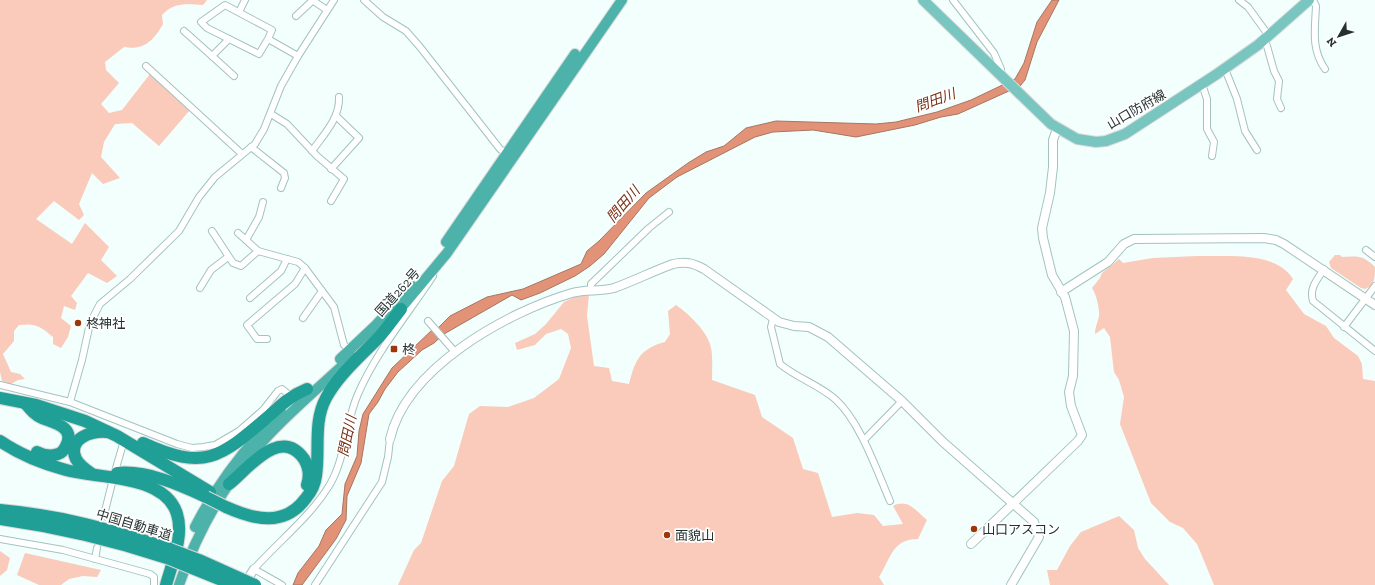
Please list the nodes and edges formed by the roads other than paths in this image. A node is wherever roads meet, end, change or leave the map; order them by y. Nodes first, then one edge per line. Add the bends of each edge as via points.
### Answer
1 (245, 0) edge
2 (312, 0) edge
3 (334, 0) edge
4 (364, 0) edge
5 (613, 0) edge
6 (622, 0) edge
7 (923, 0) edge
8 (953, 0) edge
9 (1238, 0) edge
10 (1309, 0) edge
11 (1313, 0) edge
12 (327, 10) junction
13 (239, 12) junction
14 (296, 16) dead end
15 (184, 31) dead end
16 (1266, 38) junction
17 (229, 39) junction
18 (268, 39) junction
19 (212, 56) junction
20 (298, 56) junction
21 (146, 66) dead end
22 (1225, 69) junction
23 (1325, 69) dead end
24 (997, 73) junction
25 (234, 76) dead end
26 (1202, 84) junction
27 (339, 97) dead end
28 (1281, 108) dead end
29 (271, 114) junction
30 (336, 116) junction
31 (1057, 129) junction
32 (251, 147) junction
33 (1257, 150) dead end
34 (312, 151) junction
35 (242, 154) junction
36 (509, 156) junction
37 (1212, 156) dead end
38 (331, 169) junction
39 (281, 188) dead end
40 (331, 201) dead end
41 (263, 202) dead end
42 (669, 212) dead end
43 (468, 223) junction
44 (212, 231) dead end
45 (238, 233) dead end
46 (246, 240) junction
47 (1366, 250) dead end
48 (258, 251) junction
49 (228, 257) junction
50 (1375, 257) edge
51 (287, 259) junction
52 (305, 268) junction
53 (1324, 269) junction
54 (1375, 286) edge
55 (200, 288) dead end
56 (591, 289) junction
57 (322, 291) junction
58 (1061, 292) junction
59 (250, 298) dead end
60 (1366, 298) junction
61 (1375, 305) edge
62 (401, 309) junction
63 (303, 318) dead end
64 (773, 319) junction
65 (429, 322) dead end
66 (1344, 327) junction
67 (267, 339) dead end
68 (350, 350) junction
69 (454, 351) junction
70 (1375, 351) edge
71 (0, 385) edge
72 (307, 389) joint
73 (0, 398) edge
74 (293, 398) junction
75 (902, 401) junction
76 (70, 402) junction
77 (26, 404) junction
78 (128, 424) junction
79 (119, 436) junction
80 (390, 439) joint
81 (864, 440) junction
82 (0, 441) edge
83 (14, 449) junction
84 (116, 468) dead end
85 (95, 475) junction
86 (112, 484) dead end
87 (229, 484) junction
88 (208, 494) junction
89 (890, 501) dead end
90 (0, 503) edge
91 (1012, 504) junction
92 (228, 505) junction
93 (0, 510) edge
94 (105, 511) tunnel mouth
95 (54, 517) junction
96 (0, 519) edge
97 (0, 539) edge
98 (971, 544) dead end
99 (97, 548) dead end
100 (169, 554) junction
101 (95, 559) junction
102 (254, 569) junction
103 (154, 585) edge
104 (166, 585) edge
105 (171, 585) edge
106 (179, 585) edge
107 (234, 585) edge
108 (244, 585) edge
109 (255, 585) edge
110 (282, 585) edge
111 (315, 585) edge
112 (1010, 585) edge

1 - 13 street
2 - 12 street
2 - 14 street
3 - 12 street
4 - 36 street via 383,17 406,31
5 - 36 highway, 国道262号
6 - 36 highway, 国道262号
7 - 24 main road, 山口防府線
8 - 24 street via 994,53 1001,69
9 - 16 street via 1248,7
10 - 16 main road, 山口防府線
11 - 23 street via 1316,6 1314,45
12 - 20 street
13 - 17 street via 225,5 201,22 207,28
13 - 18 street via 272,30
15 - 19 street
16 - 22 main road, 山口防府線
16 - 28 street via 1279,81 1278,100
17 - 18 street via 259,54
17 - 19 street
18 - 20 street
19 - 25 street
20 - 29 street via 278,92
21 - 35 street
22 - 26 main road, 山口防府線
22 - 33 street via 1237,99 1245,131
24 - 31 main road, 山口防府線
26 - 31 main road, 山口防府線 via 1116,138 1087,141
26 - 37 street via 1207,99 1207,129 1214,142
27 - 30 street via 340,107
29 - 32 street
29 - 34 street via 287,124
30 - 34 street
30 - 38 street via 359,138
31 - 58 street via 1050,193 1042,228 1052,275
32 - 35 street
32 - 39 street via 284,174
34 - 38 street
35 - 76 street via 215,177 199,197 179,231 100,304 90,323
36 - 43 highway, 国道262号
36 - 68 highway, 国道262号 via 426,269
38 - 40 street via 344,179
41 - 46 street via 259,217
42 - 56 street via 591,284
43 - 62 highway, 国道262号
43 - 102 street via 361,387 351,414 340,461 328,487 310,512
44 - 49 street
45 - 46 street
46 - 48 street
47 - 50 street
48 - 49 street via 241,266 233,263
48 - 51 street
49 - 55 street via 211,270
51 - 52 street via 298,262
51 - 59 street via 281,271
52 - 57 street
52 - 67 street via 295,284 247,324 258,339
53 - 58 street via 1276,240 1264,238 1134,239 1124,244 1108,262
53 - 60 street
53 - 66 street via 1312,288 1313,301
54 - 60 street
56 - 64 street via 613,288 673,264 691,262
56 - 69 street via 572,293 521,312
57 - 63 street
57 - 68 street via 334,307 344,345
58 - 91 street via 1067,302 1074,331 1073,376 1069,392 1071,406 1082,435
60 - 61 street
60 - 66 street
62 - 87 highway, 国道262号 via 277,426
62 - 92 highway via 382,334 334,386 326,399 318,424 316,478 302,504 284,516 269,518 255,518
64 - 75 street via 785,324 819,330
64 - 81 street via 772,328 780,364 835,399 846,411
65 - 69 street
66 - 70 street
68 - 72 highway, 国道262号
69 - 80 street via 412,395 397,419
71 - 76 street
72 - 74 highway
73 - 77 highway
74 - 78 street via 282,388 263,410 239,431 215,445 203,447 192,448 177,444
74 - 79 highway via 231,447 207,458 182,458
74 - 105 highway via 249,446 216,490 188,542
75 - 81 street
75 - 91 street
76 - 78 street
77 - 79 highway via 78,419
77 - 83 highway via 32,412 66,428 68,442 64,451 51,456 28,448
78 - 79 street
79 - 84 street
79 - 85 highway via 94,432 85,434 78,441 74,448 76,458
79 - 88 highway
80 - 111 street via 382,482
81 - 89 street
82 - 83 highway
83 - 85 highway via 67,470
85 - 88 highway via 119,472 137,474
85 - 104 highway via 151,487 172,503 179,527
86 - 94 street
87 - 92 highway via 261,454 272,448 293,449 302,456 309,471 304,493 282,511 259,513
87 - 106 highway, 国道262号 via 203,528
88 - 92 highway
90 - 95 highway
91 - 98 street
91 - 112 street via 1034,522 1039,537
93 - 95 highway, 中国自動車道
95 - 100 highway, 中国自動車道 via 97,526
96 - 100 highway, 中国自動車道 via 66,530
97 - 101 street via 63,550
99 - 101 street
100 - 107 highway, 中国自動車道, bridge
100 - 109 highway, 中国自動車道, bridge via 199,560
101 - 103 street via 150,574 154,577
102 - 108 street
102 - 110 street

